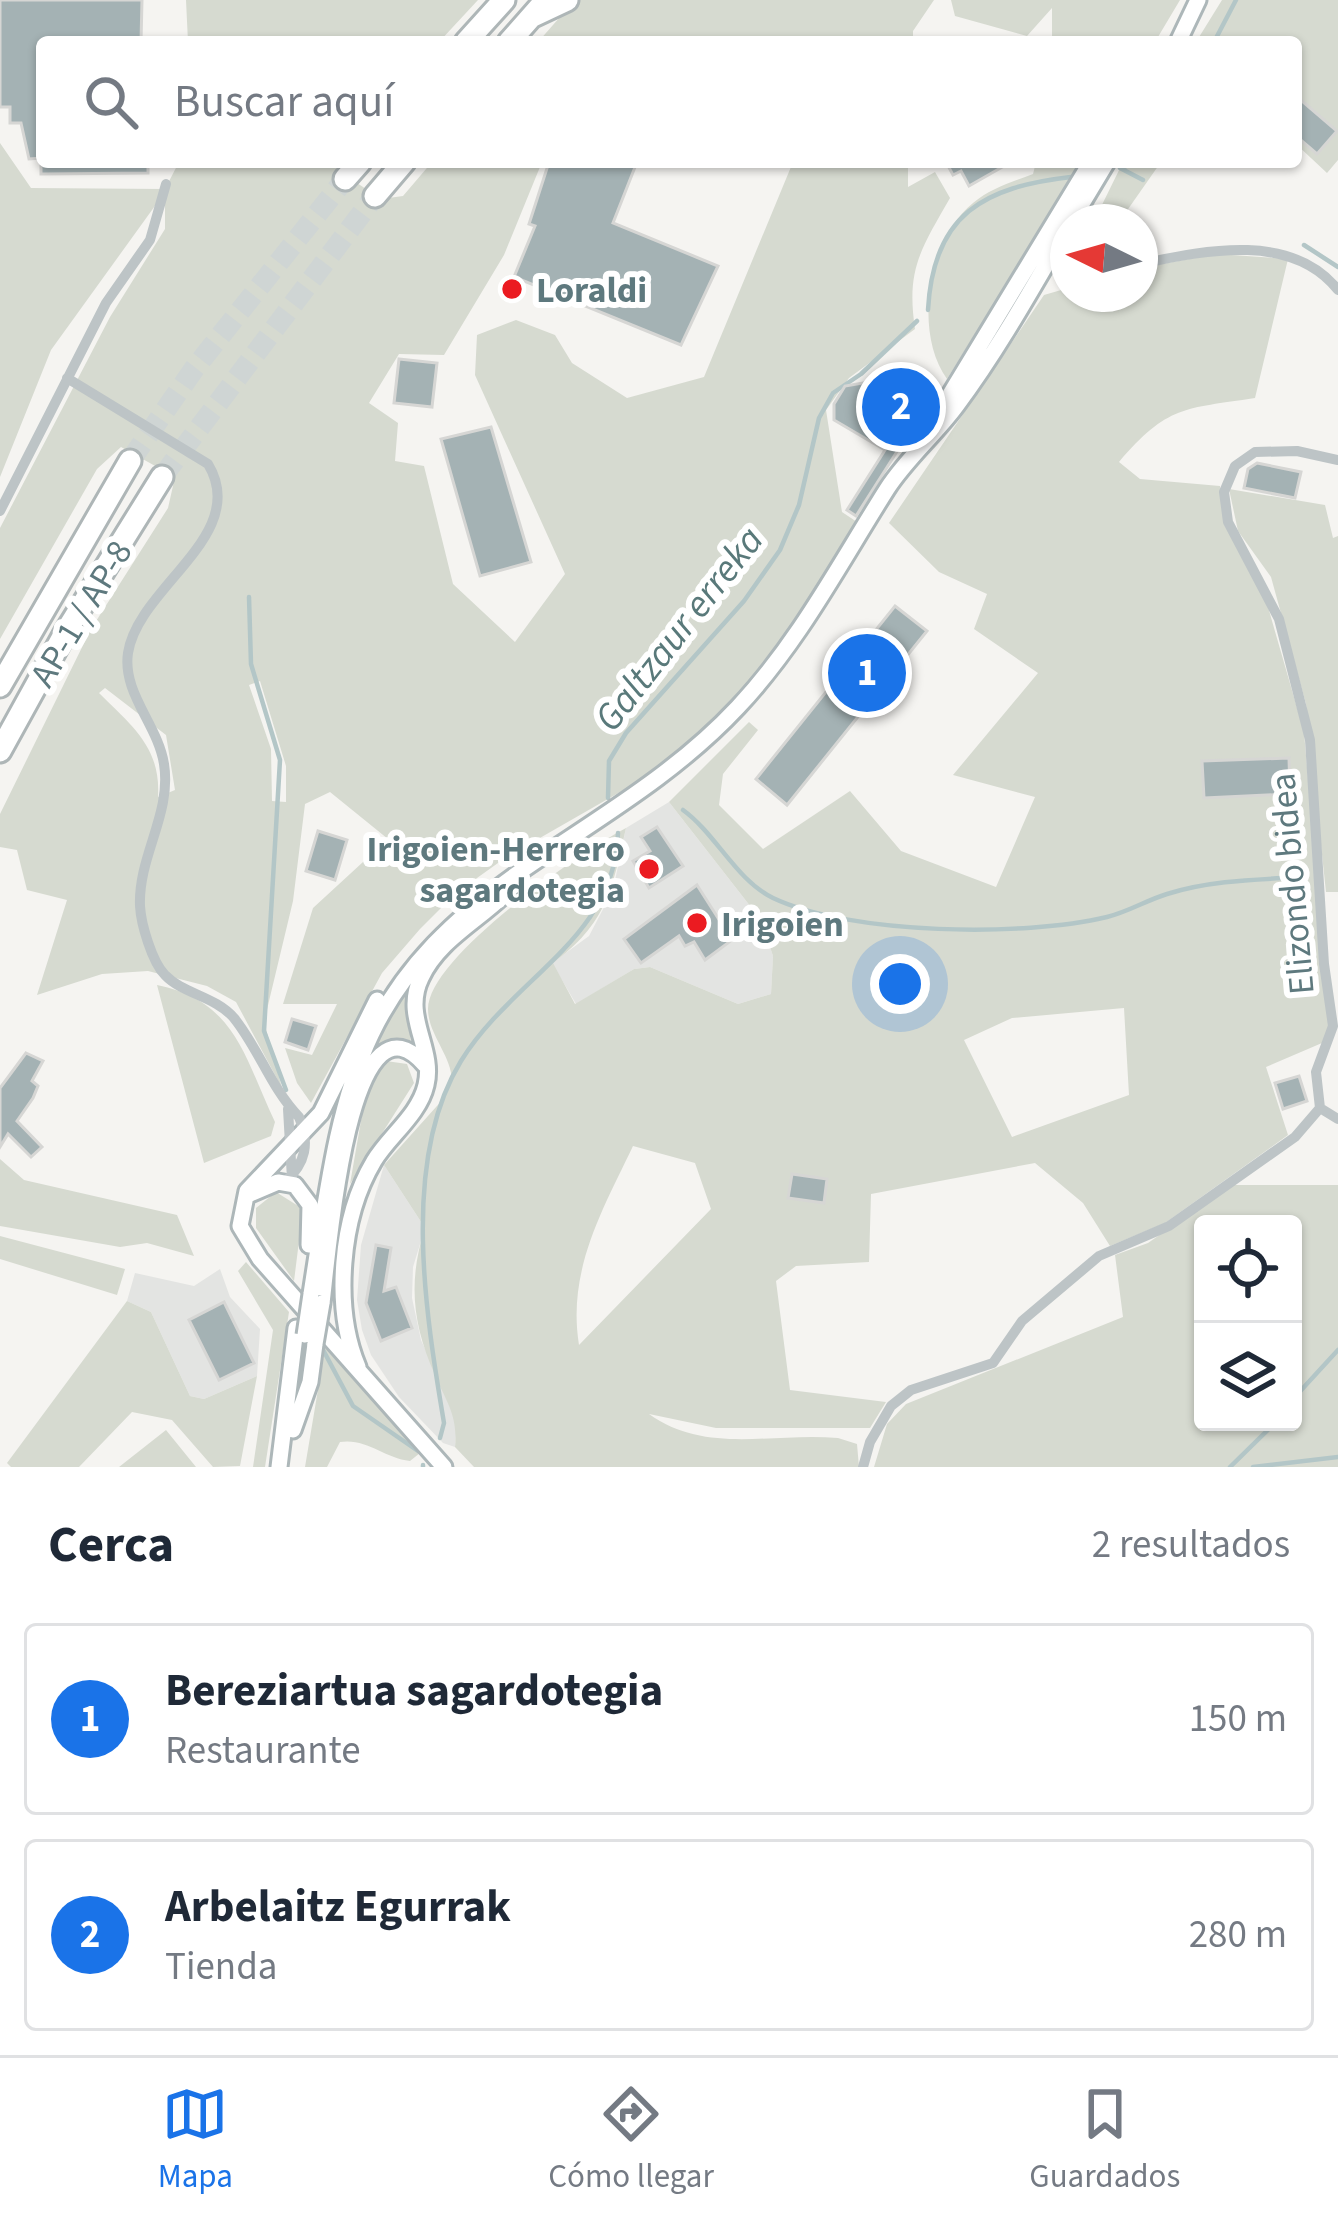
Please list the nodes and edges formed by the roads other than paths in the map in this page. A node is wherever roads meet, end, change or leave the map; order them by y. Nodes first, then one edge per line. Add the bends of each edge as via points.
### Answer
1 (504, 0) edge
2 (567, 0) edge
3 (1194, 5) edge
4 (539, 8) edge
5 (471, 36) edge
6 (514, 36) edge
7 (1171, 36) edge
8 (1181, 36) edge
9 (399, 168) edge
10 (1096, 168) edge
11 (1097, 168) edge
12 (166, 184) dead end
13 (375, 196) tunnel mouth
14 (1078, 204) edge
15 (1050, 241) edge
16 (1050, 253) edge
17 (1158, 261) edge
18 (1338, 290) edge
19 (967, 365) junction
20 (67, 378) junction
21 (919, 448) junction
22 (1338, 460) edge
23 (130, 461) tunnel mouth
24 (162, 477) tunnel mouth
25 (0, 511) edge
26 (0, 686) edge
27 (0, 751) edge
28 (524, 869) junction
29 (449, 926) junction
30 (427, 1068) junction
31 (290, 1108) junction
32 (1320, 1108) junction
33 (321, 1113) junction
34 (1338, 1119) edge
35 (305, 1132) junction
36 (287, 1150) junction
37 (290, 1182) junction
38 (244, 1201) junction
39 (346, 1266) junction
40 (310, 1299) junction
41 (342, 1307) junction
42 (323, 1322) junction
43 (327, 1334) junction
44 (379, 1394) junction
45 (283, 1467) edge
46 (444, 1467) edge
47 (863, 1467) edge

1 - 5 highway
2 - 4 highway
3 - 7 street
3 - 8 street
4 - 6 highway
9 - 13 highway
10 - 19 street
11 - 14 street
12 - 20 street via 150,240
15 - 19 street
16 - 21 street via 968,390
17 - 18 street via 1222,249 1276,254 1304,260
19 - 21 street
20 - 25 street
20 - 31 street via 214,472 218,499 209,531 147,607 128,651 126,676 155,730 166,795 143,868 140,909 165,975 233,1017
21 - 28 street via 781,658 742,703 649,786
22 - 32 street, Elizondo bidea via 1255,452 1235,466 1223,491 1228,522 1279,619 1310,740 1334,1026 1316,1072
23 - 26 highway, AP-1 / AP-8
24 - 27 highway, AP-1 / AP-8
28 - 29 street
28 - 30 street via 422,976 413,1020
29 - 33 street via 394,974
29 - 40 street via 397,987 356,1068 338,1125
30 - 39 street via 423,1094 366,1176
30 - 40 street via 410,1052 388,1049 362,1078
31 - 33 street
31 - 35 street
31 - 36 street
32 - 34 street
32 - 47 street via 1294,1137 1169,1226 1099,1256 1022,1321 993,1364 911,1390 891,1406
33 - 35 street
35 - 36 street
35 - 37 street via 304,1157
36 - 37 street
36 - 38 street
37 - 38 street via 260,1187
37 - 40 street via 310,1205
38 - 40 street via 245,1238
39 - 41 street
39 - 43 street
40 - 42 street
40 - 43 street, bridge
40 - 43 street
41 - 42 street
41 - 43 street
42 - 43 street
43 - 44 street
43 - 44 street
43 - 45 street
43 - 45 street
44 - 46 street

